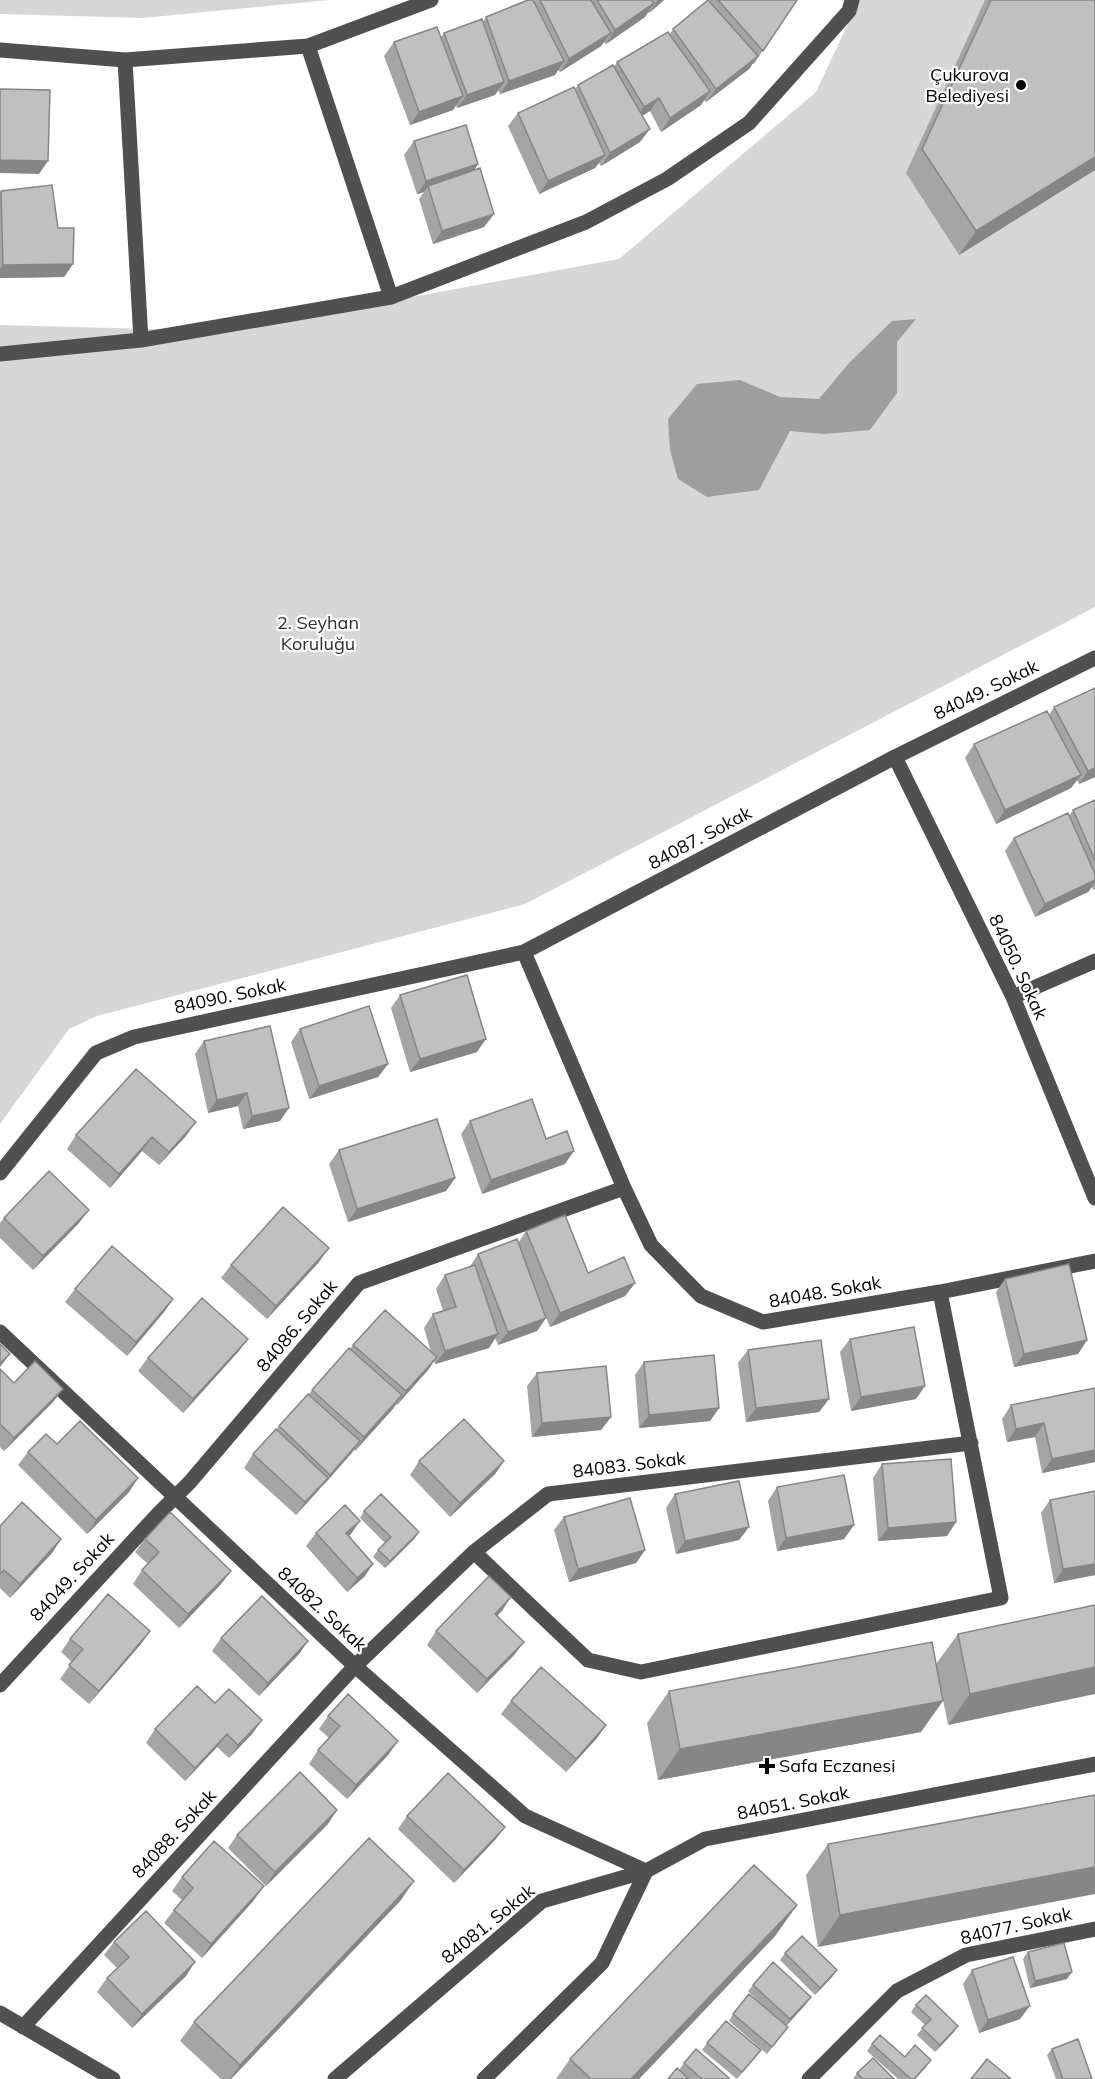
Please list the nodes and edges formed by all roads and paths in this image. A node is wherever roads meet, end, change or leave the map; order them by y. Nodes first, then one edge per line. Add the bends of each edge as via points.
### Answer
1 (431, 0) edge
2 (852, 0) edge
3 (308, 46) junction
4 (0, 50) edge
5 (125, 60) junction
6 (391, 297) junction
7 (141, 340) junction
8 (0, 354) edge
9 (1095, 658) edge
10 (894, 758) junction
11 (524, 952) junction
12 (1095, 961) edge
13 (1013, 997) junction
14 (0, 1173) edge
15 (624, 1188) junction
16 (1095, 1198) edge
17 (1095, 1261) edge
18 (940, 1292) junction
19 (0, 1332) edge
20 (971, 1443) junction
21 (175, 1498) junction
22 (474, 1552) junction
23 (355, 1666) junction
24 (0, 1685) edge
25 (1095, 1764) edge
26 (646, 1871) junction
27 (1095, 1929) edge
28 (0, 2013) edge
29 (22, 2028) junction
30 (488, 2078) edge
31 (113, 2079) edge
32 (335, 2079) edge
33 (809, 2079) edge

1 - 3 street
2 - 6 street via 849,11 749,123 667,179 586,222
3 - 5 street
3 - 6 street
4 - 5 street
5 - 7 street
6 - 7 street
7 - 8 street
9 - 10 street, 84049. Sokak
10 - 11 street, 84087. Sokak
10 - 13 street, 84050. Sokak
11 - 14 street, 84090. Sokak via 134,1037 96,1053
11 - 15 street, 84048. Sokak
12 - 13 street
13 - 16 street, 84050. Sokak
15 - 18 street, 84048. Sokak via 651,1245 701,1296 763,1322
15 - 21 street, 84086. Sokak via 359,1283
17 - 18 street, 84048. Sokak
18 - 20 street
19 - 21 street, 84082. Sokak
20 - 22 street, 84083. Sokak via 548,1494
20 - 22 street via 1001,1598 641,1672 588,1660
21 - 23 street, 84082. Sokak
21 - 24 street, 84049. Sokak
22 - 23 street, 84083. Sokak
23 - 26 street, 84082. Sokak via 525,1816
23 - 29 street, 84088. Sokak
25 - 26 street, 84051. Sokak via 705,1839
26 - 30 street via 602,1963
26 - 32 street, 84081. Sokak via 542,1901
27 - 33 street, 84077. Sokak via 966,1955 897,1991
28 - 29 street
29 - 31 street

